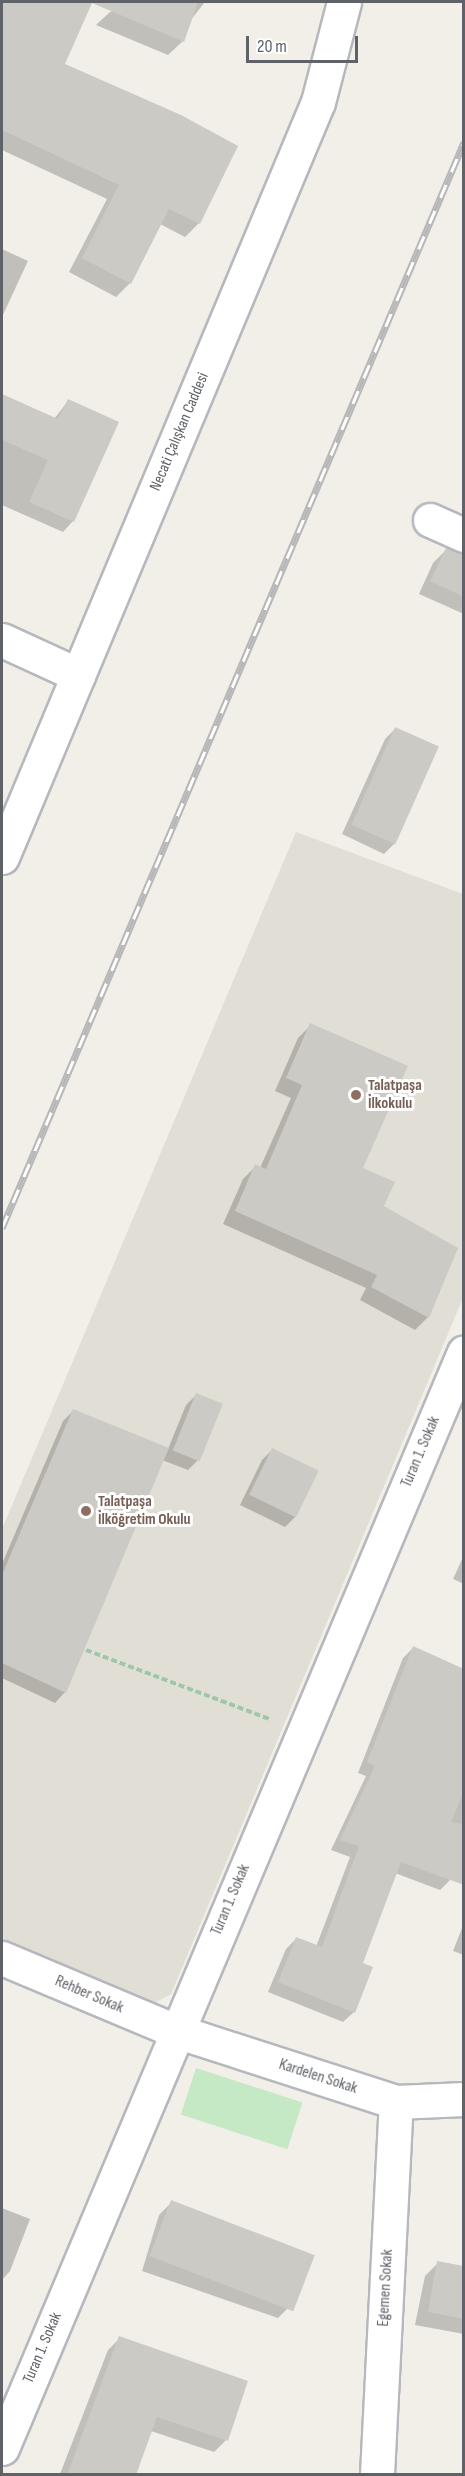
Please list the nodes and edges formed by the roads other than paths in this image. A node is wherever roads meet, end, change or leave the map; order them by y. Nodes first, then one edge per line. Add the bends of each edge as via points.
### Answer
1 (344, 2) edge
2 (430, 520) dead end
3 (464, 535) edge
4 (2, 640) edge
5 (78, 675) junction
6 (2, 857) edge
7 (463, 1355) edge
8 (2, 1958) edge
9 (176, 2031) junction
10 (464, 2099) edge
11 (396, 2102) junction
12 (2, 2448) edge
13 (377, 2475) edge

1 - 5 street, Necati Çalışkan Caddesi via 318,102
2 - 3 street
4 - 5 street
5 - 6 street, Necati Çalışkan Caddesi
7 - 9 street, Turan 1. Sokak
8 - 9 street, Rehber Sokak
9 - 11 street, Kardelen Sokak
9 - 12 street, Turan 1. Sokak
10 - 11 street, Kardelen Sokak
11 - 13 street, Egemen Sokak

